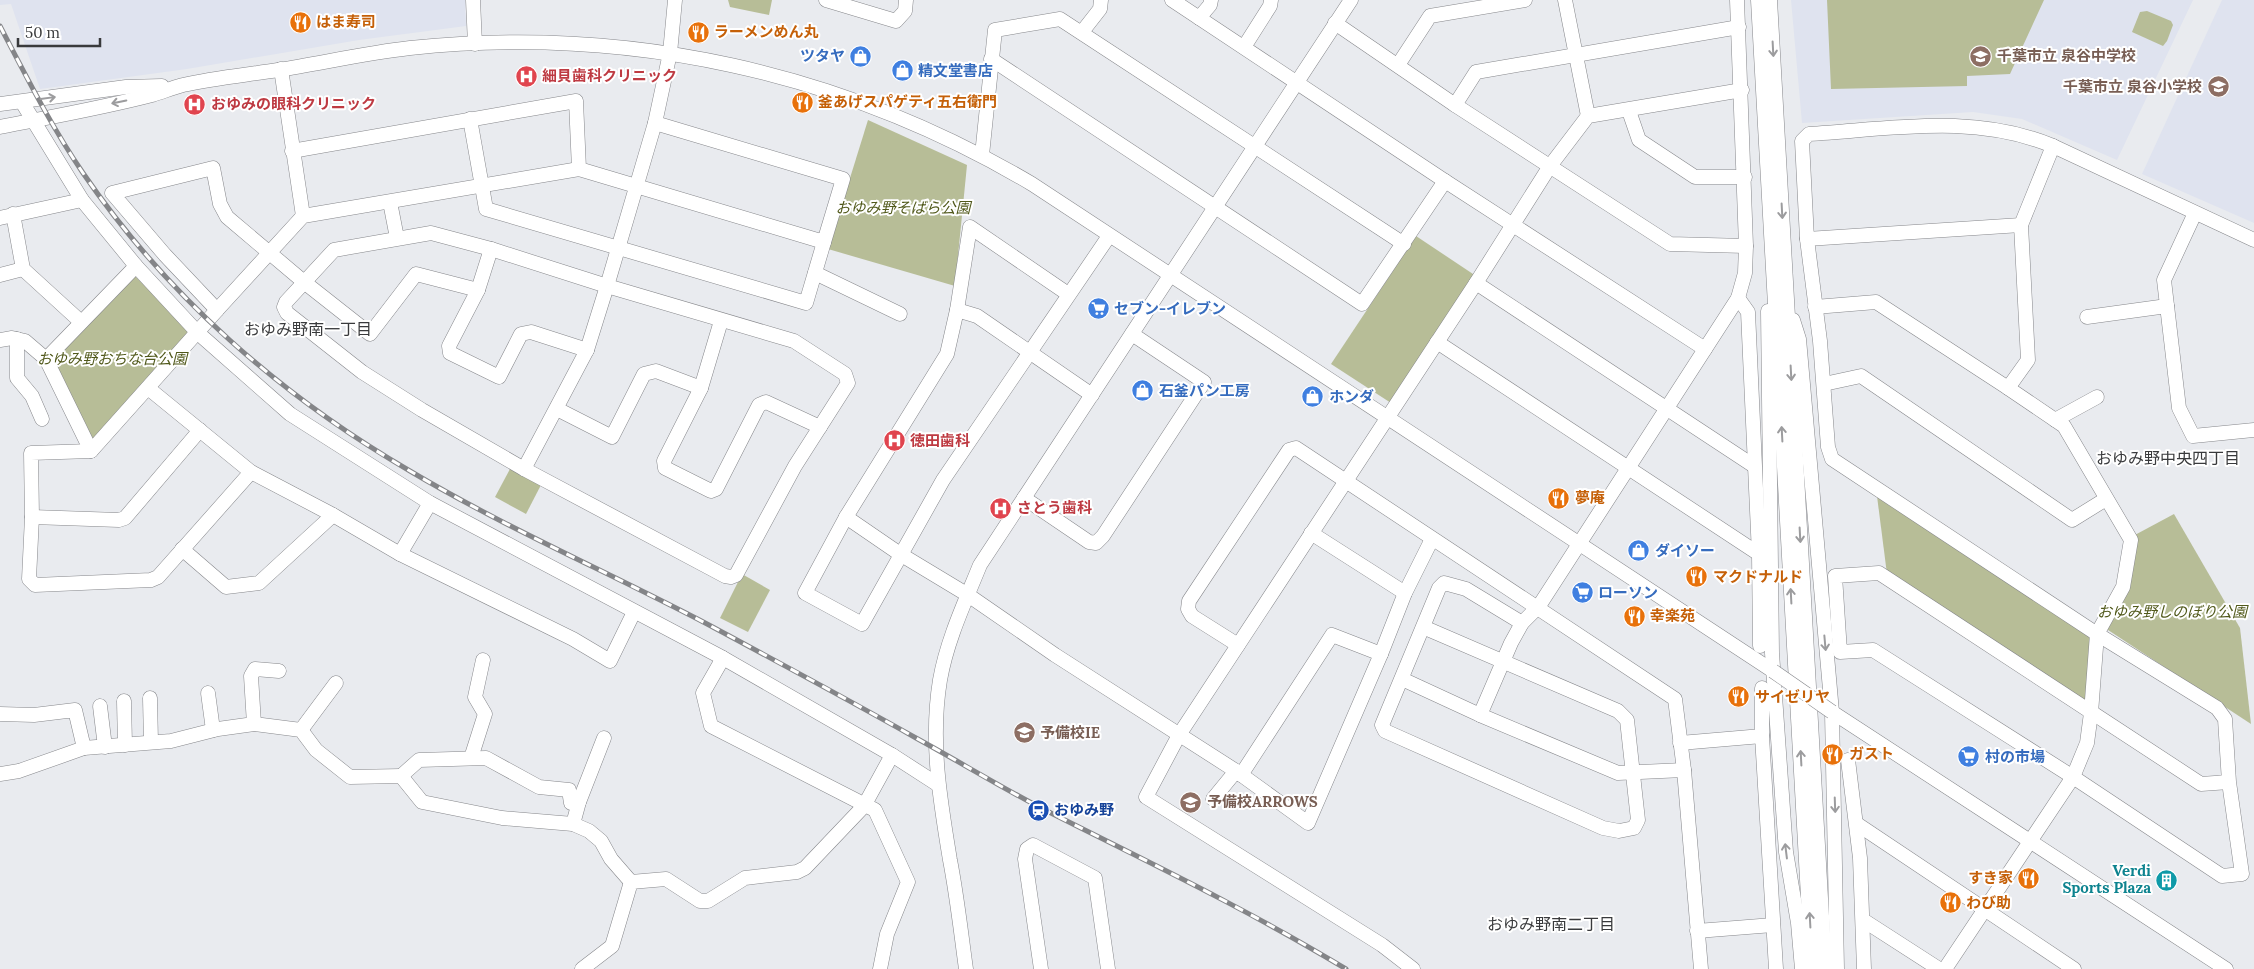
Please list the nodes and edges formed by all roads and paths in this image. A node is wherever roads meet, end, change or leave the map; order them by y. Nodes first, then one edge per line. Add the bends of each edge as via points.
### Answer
1 (473, 0) edge
2 (675, 0) edge
3 (826, 0) edge
4 (906, 0) edge
5 (1101, 0) edge
6 (1172, 0) edge
7 (1211, 0) edge
8 (1271, 0) edge
9 (1351, 0) edge
10 (1525, 0) edge
11 (1565, 0) edge
12 (1737, 0) edge
13 (1758, 0) edge
14 (1770, 0) edge
15 (1199, 18) junction
16 (1335, 23) junction
17 (1739, 27) junction
18 (1082, 32) junction
19 (475, 44) junction
20 (1244, 47) junction
21 (670, 53) junction
22 (1575, 55) junction
23 (991, 59) junction
24 (1398, 65) junction
25 (281, 69) junction
26 (1296, 83) junction
27 (183, 85) junction
28 (1742, 90) junction
29 (22, 102) junction
30 (0, 104) edge
31 (1455, 105) junction
32 (1628, 111) junction
33 (1588, 116) junction
34 (470, 119) junction
35 (32, 120) junction
36 (655, 124) junction
37 (0, 127) edge
38 (2053, 146) junction
39 (1256, 147) junction
40 (292, 151) junction
41 (982, 155) junction
42 (1550, 166) junction
43 (579, 169) junction
44 (1745, 177) junction
45 (1445, 181) junction
46 (481, 186) junction
47 (637, 187) junction
48 (82, 200) junction
49 (390, 202) junction
50 (1215, 206) junction
51 (2195, 213) junction
52 (7, 216) edge
53 (303, 216) junction
54 (1514, 224) junction
55 (2020, 225) junction
56 (1108, 236) junction
57 (397, 238) junction
58 (1807, 239) junction
59 (2254, 240) edge
60 (824, 242) junction
61 (1404, 244) junction
62 (1746, 246) junction
63 (491, 249) junction
64 (617, 250) junction
65 (1772, 252) junction
66 (269, 253) junction
67 (136, 266) junction
68 (23, 270) junction
69 (815, 273) junction
70 (0, 275) edge
71 (1171, 276) junction
72 (304, 282) junction
73 (1476, 283) junction
74 (607, 286) junction
75 (478, 290) junction
76 (1068, 294) junction
77 (1738, 298) junction
78 (1787, 300) junction
79 (2167, 306) junction
80 (1815, 307) junction
81 (218, 310) junction
82 (957, 310) junction
83 (900, 314) dead end
84 (2087, 317) dead end
85 (721, 321) junction
86 (81, 322) junction
87 (198, 333) junction
88 (1132, 334) junction
89 (17, 339) junction
90 (0, 340) edge
91 (1437, 342) junction
92 (1705, 349) junction
93 (587, 350) junction
94 (1031, 352) junction
95 (46, 359) junction
96 (1824, 384) junction
97 (148, 388) junction
98 (701, 388) junction
99 (2008, 388) junction
100 (1092, 395) junction
101 (2097, 397) dead end
102 (556, 409) junction
103 (1666, 409) junction
104 (1386, 418) junction
105 (42, 419) dead end
106 (2055, 420) junction
107 (820, 427) junction
108 (200, 430) junction
109 (2254, 430) edge
110 (91, 451) junction
111 (1754, 466) junction
112 (1628, 467) junction
113 (524, 469) junction
114 (251, 472) junction
115 (1345, 482) junction
116 (1024, 498) junction
117 (2106, 499) junction
118 (430, 503) junction
119 (333, 515) junction
120 (32, 517) junction
121 (846, 517) junction
122 (1311, 533) junction
123 (1432, 539) junction
124 (1578, 544) junction
125 (182, 549) junction
126 (400, 554) junction
127 (900, 554) junction
128 (1759, 554) junction
129 (1405, 593) junction
130 (968, 595) junction
131 (1538, 606) junction
132 (634, 612) junction
133 (1522, 623) junction
134 (1423, 627) junction
135 (2097, 634) junction
136 (1238, 645) junction
137 (1760, 646) dead end
138 (1381, 654) junction
139 (722, 658) junction
140 (483, 660) dead end
141 (1501, 663) junction
142 (278, 671) dead end
143 (1773, 671) junction
144 (1402, 679) junction
145 (336, 683) dead end
146 (1762, 688) dead end
147 (208, 693) dead end
148 (150, 698) dead end
149 (124, 701) dead end
150 (100, 706) dead end
151 (1832, 712) junction
152 (2091, 713) junction
153 (0, 714) edge
154 (1480, 715) junction
155 (254, 724) junction
156 (213, 730) junction
157 (301, 730) junction
158 (1179, 735) junction
159 (1762, 736) junction
160 (604, 738) dead end
161 (151, 742) junction
162 (1680, 743) junction
163 (125, 745) junction
164 (104, 747) junction
165 (84, 748) junction
166 (892, 755) junction
167 (471, 758) junction
168 (1848, 760) dead end
169 (1684, 770) junction
170 (1238, 773) junction
171 (1632, 773) junction
172 (0, 774) edge
173 (401, 776) junction
174 (2073, 777) junction
175 (2230, 782) junction
176 (937, 784) junction
177 (1213, 799) dead end
178 (579, 802) junction
179 (864, 806) junction
180 (574, 824) junction
181 (1856, 824) junction
182 (2030, 843) junction
183 (631, 882) junction
184 (1984, 911) junction
185 (1863, 920) junction
186 (1773, 925) junction
187 (1697, 931) junction
188 (2208, 964) edge
189 (582, 969) edge
190 (880, 969) edge
191 (966, 969) edge
192 (1041, 969) edge
193 (1108, 969) edge
194 (1413, 969) edge
195 (1701, 969) edge
196 (1776, 969) edge
197 (1802, 969) edge
198 (1812, 969) edge
199 (1825, 969) edge
200 (1837, 969) edge
201 (1864, 969) edge
202 (1939, 969) edge
203 (1945, 969) edge
204 (2074, 969) edge
205 (2226, 969) edge

1 - 19 street
2 - 21 street
3 - 4 street via 896,20 905,11
5 - 18 street via 1100,9
6 - 15 street
7 - 15 street
8 - 20 street
9 - 16 street
10 - 24 street via 1430,16
11 - 22 street
12 - 17 street
13 - 65 street
14 -> 78 street
15 - 20 street
16 - 24 street
16 - 26 street
17 - 22 street
17 - 28 street
18 - 23 street via 1060,19 995,30
18 - 39 street
19 - 21 street via 602,45
19 - 25 street via 401,50
20 - 26 street
21 - 36 street
21 - 41 street via 756,70 849,98
22 - 31 street via 1476,72
22 - 33 street
23 - 41 street
23 - 50 street
24 - 31 street
25 - 27 street
25 - 40 street
26 - 39 street
26 - 45 street
29 -> 27 street via 126,87
27 -> 35 street
28 - 32 street
28 - 44 street
29 - 30 street
29 - 35 street
31 - 42 street
32 - 33 street
32 - 44 street via 1639,140 1695,177
33 - 42 street
34 - 40 street
34 - 43 street via 576,101
34 - 46 street
35 - 37 street
35 - 48 street
36 - 47 street
36 - 60 street via 843,179
38 - 51 street
38 - 55 street
38 - 58 street via 2007,131 1956,124 1809,134 1802,141
39 - 50 street
39 - 61 street
40 - 53 street
41 - 56 street via 1032,184
42 - 54 street
42 - 62 street via 1670,244
43 - 46 street
43 - 47 street
44 - 62 street
45 - 54 street
45 - 61 street
46 - 49 street
46 - 64 street via 486,210
47 - 60 street
47 - 64 street
48 - 52 street
48 - 67 street
49 - 53 street
49 - 57 street
50 - 61 street via 1362,304
50 - 71 street
51 - 59 street
51 - 79 street via 2164,280
52 - 68 street
53 - 66 street
54 - 73 street
54 - 92 street
55 - 58 street
55 - 99 street via 2028,360
56 - 71 street
56 - 76 street
57 - 63 street via 431,233
57 - 72 street via 334,250
58 - 80 street
60 - 69 street
62 - 77 street via 1745,273
63 - 74 street
63 - 75 street
64 - 69 street via 806,303
64 - 74 street
65 - 143 street via 1767,345
198 -> 65 street
66 - 72 street
66 - 81 street
66 - 81 street via 227,217 220,204 213,168 112,193
67 - 86 street
67 - 87 street
68 - 70 street
68 - 86 street
69 - 83 street
71 - 88 street
71 - 104 street
72 - 75 street via 370,334 416,274
72 - 113 street via 286,302 284,307 288,313 362,372
73 - 91 street
73 - 103 street
74 - 85 street
74 - 93 street
75 - 93 street via 450,346 450,353 498,377 521,334 531,332
76 - 82 street via 970,227
76 - 94 street
77 - 92 street
77 - 111 street via 1748,312
78 -> 151 street via 1799,339
78 -> 199 street
79 - 84 street
79 - 109 street via 2179,408 2193,436
80 - 96 street
80 - 99 street via 1876,302
81 - 87 street
82 - 94 street via 977,316
82 - 121 street via 946,354
85 - 98 street
85 - 107 street via 794,341 845,374 848,383
86 - 95 street
87 - 97 street
87 - 118 street via 290,414
88 - 100 street
88 - 116 street via 1204,382 1103,536 1096,543 1089,542
89 - 90 street
89 - 95 street via 24,340
89 - 105 street via 18,378 32,396
91 - 104 street
91 - 112 street
92 - 103 street
93 - 102 street
94 - 100 street
94 - 127 street via 943,480
95 - 110 street
96 - 117 street via 1861,376 2072,520
96 - 135 street via 1828,447 1832,459
97 - 108 street
97 - 110 street
98 - 102 street via 656,371 644,374 612,437
98 - 107 street via 664,461 665,468 711,491 716,489 759,405 766,402
99 - 106 street
100 - 116 street
101 - 106 street
102 - 113 street
103 - 111 street
103 - 112 street
104 - 115 street
104 - 124 street
106 - 117 street via 2064,426
107 - 113 street via 736,575 731,577
108 - 114 street
108 - 120 street via 125,518
110 - 120 street via 31,453
111 - 128 street
112 - 124 street
112 - 128 street
114 - 119 street
114 - 125 street
115 - 122 street
115 - 123 street
115 - 136 street via 1296,448 1289,450 1189,601 1188,609 1192,616
116 - 130 street via 980,565
117 - 135 street via 2130,540 2123,587
118 - 126 street
118 - 132 street
119 - 125 street via 258,583 226,587
119 - 126 street
120 - 125 street via 29,579 35,585 151,580 158,577
121 - 127 street
121 - 127 street via 805,592 862,624
122 - 129 street
122 - 136 street
123 - 129 street
123 - 131 street
124 - 131 street
124 - 143 street
126 - 132 street via 573,639 610,661
127 - 130 street
128 - 137 street
129 - 138 street
130 - 158 street
130 - 176 street via 949,644 940,679 935,726
131 - 133 street
131 - 162 street via 1675,698
132 - 139 street
133 - 134 street via 1466,589 1444,583
133 - 141 street
134 - 141 street
134 - 144 street
135 - 152 street
135 - 175 street via 2217,708 2225,719
136 - 158 street
138 - 170 street via 1332,635
138 - 170 street via 1308,823
139 - 166 street
139 - 179 street via 704,693 711,726
140 - 167 street via 474,696 484,714
141 - 154 street
141 - 171 street via 1618,711 1627,720
142 - 155 street via 255,669 251,676
143 - 151 street, bridge
197 -> 143 street via 1786,852
144 - 154 street
144 - 171 street via 1382,725 1385,731 1603,828 1619,831 1634,828 1638,820
145 - 157 street
146 - 159 street
147 - 156 street
148 - 161 street
149 - 163 street
150 - 164 street
151 - 182 street
151 -> 200 street
152 - 174 street via 2086,743
152 - 174 street via 1879,573 1835,576 1840,652 1873,650
152 - 175 street via 2201,784
153 - 165 street via 34,715 76,710
154 - 171 street via 1603,768
155 - 156 street
155 - 157 street
156 - 161 street
157 - 173 street via 316,750 350,777
158 - 170 street
158 - 194 street via 1146,797 1382,946
159 - 162 street
159 - 186 street
160 - 178 street
161 - 163 street
162 - 169 street
163 - 164 street
164 - 165 street
165 - 172 street via 19,771
166 - 176 street
166 - 179 street
167 - 173 street via 419,760
167 - 178 street via 493,760 539,787 569,790 571,802
168 - 181 street
169 - 171 street
169 - 187 street
170 - 177 street
173 - 180 street via 422,802 502,818
174 - 175 street via 2222,876 2242,874
174 - 182 street
176 - 191 street
178 - 180 street
179 - 183 street via 805,868 797,872 745,878 708,901 700,901 666,880
179 - 190 street via 875,810 908,882 887,934
180 - 183 street via 589,830 601,841 611,859
181 - 184 street
181 - 185 street
182 - 184 street
182 - 188 street
183 - 189 street via 612,946
184 - 203 street
184 - 204 street
185 - 201 street
185 - 202 street
186 - 187 street
186 - 196 street
187 - 195 street
188 - 205 street
192 - 193 street via 1026,859 1027,849 1033,845 1095,878

